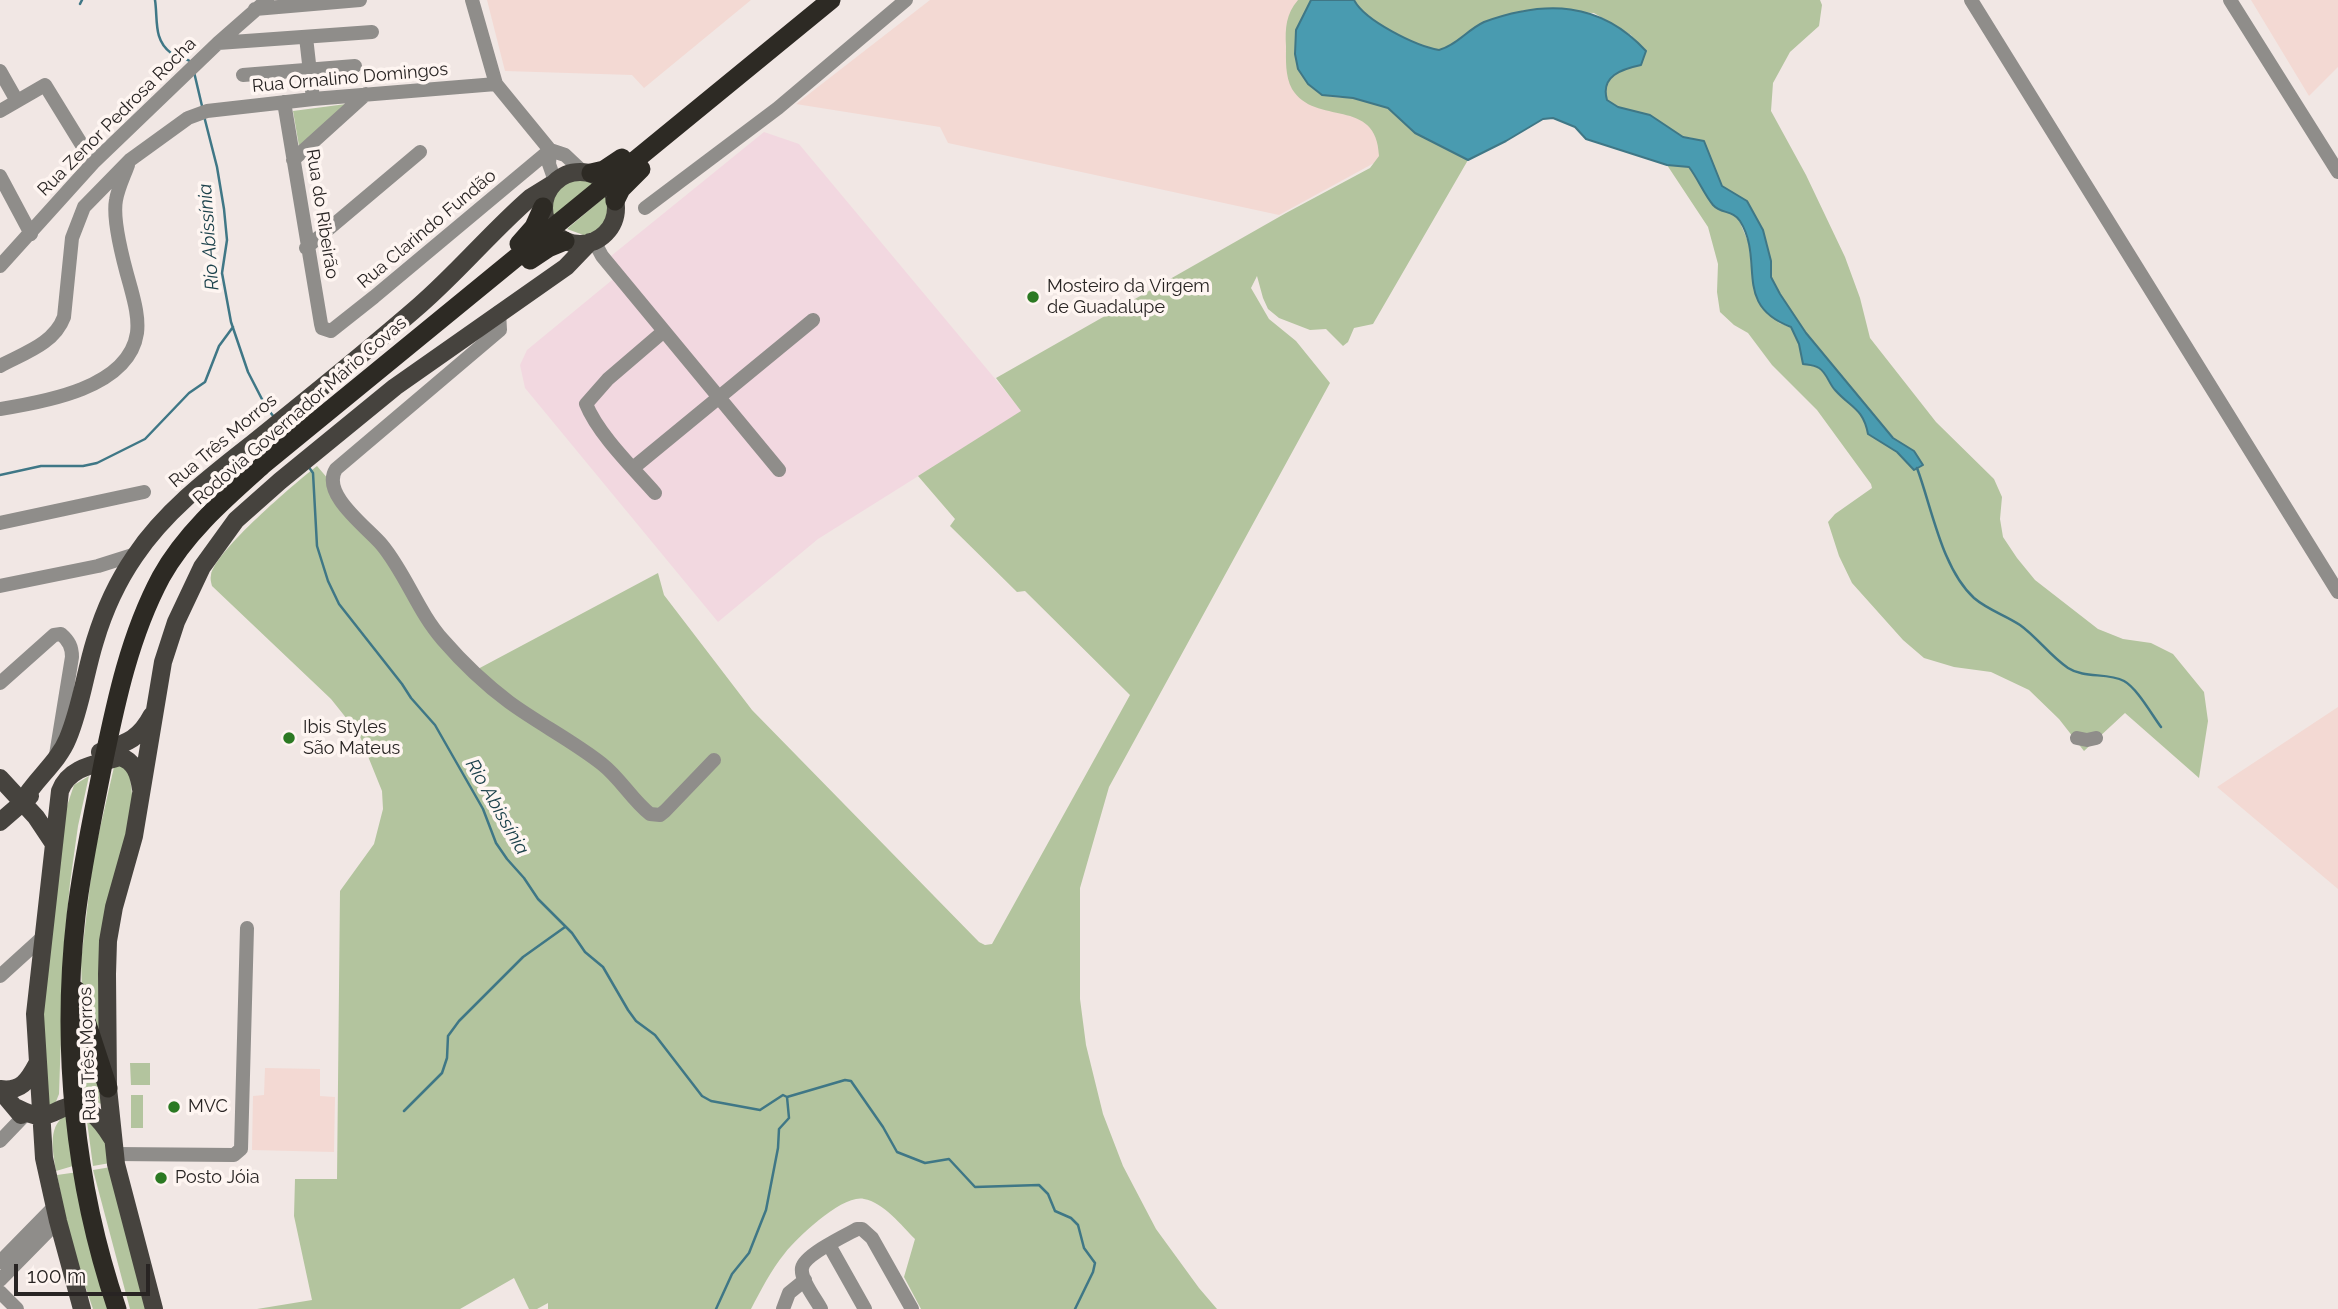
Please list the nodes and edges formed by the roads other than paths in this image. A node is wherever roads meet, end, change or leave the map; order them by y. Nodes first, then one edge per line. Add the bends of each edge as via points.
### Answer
1 (360, 0) edge
2 (472, 0) edge
3 (831, 0) edge
4 (906, 0) edge
5 (1971, 0) edge
6 (2230, 0) edge
7 (261, 5) edge
8 (372, 32) dead end
9 (306, 37) junction
10 (218, 43) junction
11 (355, 66) dead end
12 (0, 71) edge
13 (311, 71) junction
14 (243, 75) dead end
15 (496, 84) junction
16 (366, 94) junction
17 (313, 99) junction
18 (17, 101) junction
19 (284, 102) junction
20 (706, 102) junction
21 (0, 111) edge
22 (420, 152) dead end
23 (130, 160) junction
24 (293, 160) junction
25 (93, 163) junction
26 (548, 168) junction
27 (2338, 172) edge
28 (0, 176) edge
29 (599, 182) junction
30 (544, 207) junction
31 (645, 208) dead end
32 (31, 234) junction
33 (558, 235) junction
34 (592, 242) junction
35 (306, 247) junction
36 (0, 266) edge
37 (501, 270) junction
38 (466, 298) junction
39 (499, 312) junction
40 (813, 320) dead end
41 (326, 330) joint
42 (664, 331) junction
43 (0, 366) edge
44 (719, 397) junction
45 (0, 409) edge
46 (633, 468) junction
47 (779, 470) dead end
48 (144, 492) dead end
49 (654, 493) dead end
50 (0, 523) edge
51 (136, 554) junction
52 (97, 566) junction
53 (119, 581) junction
54 (0, 586) edge
55 (2338, 592) edge
56 (0, 683) edge
57 (156, 705) junction
58 (2077, 738) dead end
59 (2096, 738) dead end
60 (120, 751) junction
61 (714, 760) dead end
62 (54, 762) junction
63 (74, 767) junction
64 (0, 778) edge
65 (142, 796) junction
66 (22, 802) junction
67 (0, 822) edge
68 (54, 844) junction
69 (247, 928) dead end
70 (43, 937) junction
71 (0, 976) edge
72 (71, 976) junction
73 (37, 1064) junction
74 (108, 1088) junction
75 (0, 1089) edge
76 (67, 1107) junction
77 (26, 1113) junction
78 (42, 1138) junction
79 (0, 1141) edge
80 (114, 1147) junction
81 (44, 1158) junction
82 (57, 1214) junction
83 (829, 1245) junction
84 (0, 1262) edge
85 (0, 1280) edge
86 (805, 1280) junction
87 (0, 1292) edge
88 (151, 1305) edge
89 (17, 1309) edge
90 (82, 1309) edge
91 (117, 1309) edge
92 (783, 1309) edge
93 (821, 1309) edge
94 (865, 1309) edge
95 (912, 1309) edge

1 - 7 street
2 - 15 street
3 - 20 highway
4 - 31 street via 778,108
5 - 55 street
6 - 27 street
7 - 10 street, Rua Zenor Pedrosa Rocha
8 - 9 street
9 - 10 street
9 - 13 street
10 - 25 street, Rua Zenor Pedrosa Rocha
11 - 13 street
12 - 18 street
13 - 14 street
13 - 17 street
15 - 16 street, Rua Ornalino Domingos
15 - 26 street
16 - 17 street, Rua Ornalino Domingos
16 - 24 street
17 - 19 street, Rua Ornalino Domingos
18 - 21 street
18 - 25 street via 45,85
19 - 23 street, Rua Ornalino Domingos via 203,112 169,130
19 - 24 street, Rua do Ribeirão
20 - 29 highway via 683,112 609,167
20 - 29 highway via 621,189
22 - 35 street
23 - 43 street, Rua Ornalino Domingos via 99,190 76,223 60,328 43,344
23 - 45 street via 115,211 137,321 126,359 70,395
24 - 35 street, Rua do Ribeirão
25 - 32 street, Rua Zenor Pedrosa Rocha
26 - 29 main road, Rua Três Morros
26 - 29 street via 565,155
26 - 30 main road
26 - 41 street, Rua Clarindo Fundão via 335,329
26 - 51 main road, Rua Três Morros via 525,202 421,304 173,512
28 - 32 street
29 - 33 highway, Rodovia Governador Mário Covas
29 - 34 main road, Rua Três Morros via 616,214 610,228
30 - 33 main road via 545,219
30 - 37 highway
32 - 36 street, Rua Zenor Pedrosa Rocha
33 - 34 main road via 574,243
33 - 37 highway, Rodovia Governador Mário Covas
33 - 38 highway via 499,282
34 - 39 main road, Rua Três Morros via 566,267
34 - 42 street
35 - 41 street, Rua do Ribeirão
37 - 38 highway, Rodovia Governador Mário Covas
38 - 72 highway, Rodovia Governador Mário Covas via 221,502 192,532 162,576 127,662 108,739 84,857
39 - 57 main road, Rua Três Morros via 395,387 236,520 202,567 176,622
39 - 61 street via 502,325 496,334 336,469 332,477 336,494 387,552 442,639 477,675 617,776 650,814 665,811
40 - 44 street
42 - 44 street
42 - 46 street via 586,404 600,429
44 - 46 street
44 - 47 street
46 - 49 street
48 - 50 street
51 - 52 street
51 - 53 main road, Rua Três Morros
52 - 53 street
52 - 54 street
53 - 62 main road, Rua Três Morros via 94,642 73,726
56 - 62 street via 54,635 66,638 72,657
57 - 60 main road via 139,735
57 - 65 main road, Rua Três Morros
58 - 59 street
60 - 63 main road
60 - 65 main road via 137,771
62 - 66 main road, Rua Três Morros
63 - 66 main road via 59,771
63 - 68 main road via 60,791
64 - 66 main road
65 - 74 main road, Rua Três Morros via 108,942
66 - 67 main road
66 - 68 main road
68 - 70 main road
69 - 80 street via 241,1149 233,1155
70 - 71 street
70 - 73 main road via 35,1014
72 - 74 highway
72 - 76 highway, Rodovia Governador Mário Covas
73 - 75 main road via 21,1087
73 - 77 main road
74 - 80 main road, Rua Três Morros
75 - 77 main road
76 - 77 main road
76 - 78 main road via 49,1122
76 - 80 main road via 83,1107 96,1116
76 - 91 highway, Rodovia Governador Mário Covas
77 - 78 main road
77 - 79 street
77 - 81 main road
78 - 81 main road
80 - 88 main road, Rua Três Morros
81 - 82 main road
82 - 84 street
82 - 85 street
82 - 90 main road
83 - 86 street via 803,1264
83 - 94 street
83 - 95 street via 857,1229 867,1232
86 - 92 street via 789,1293
86 - 93 street
87 - 89 street

